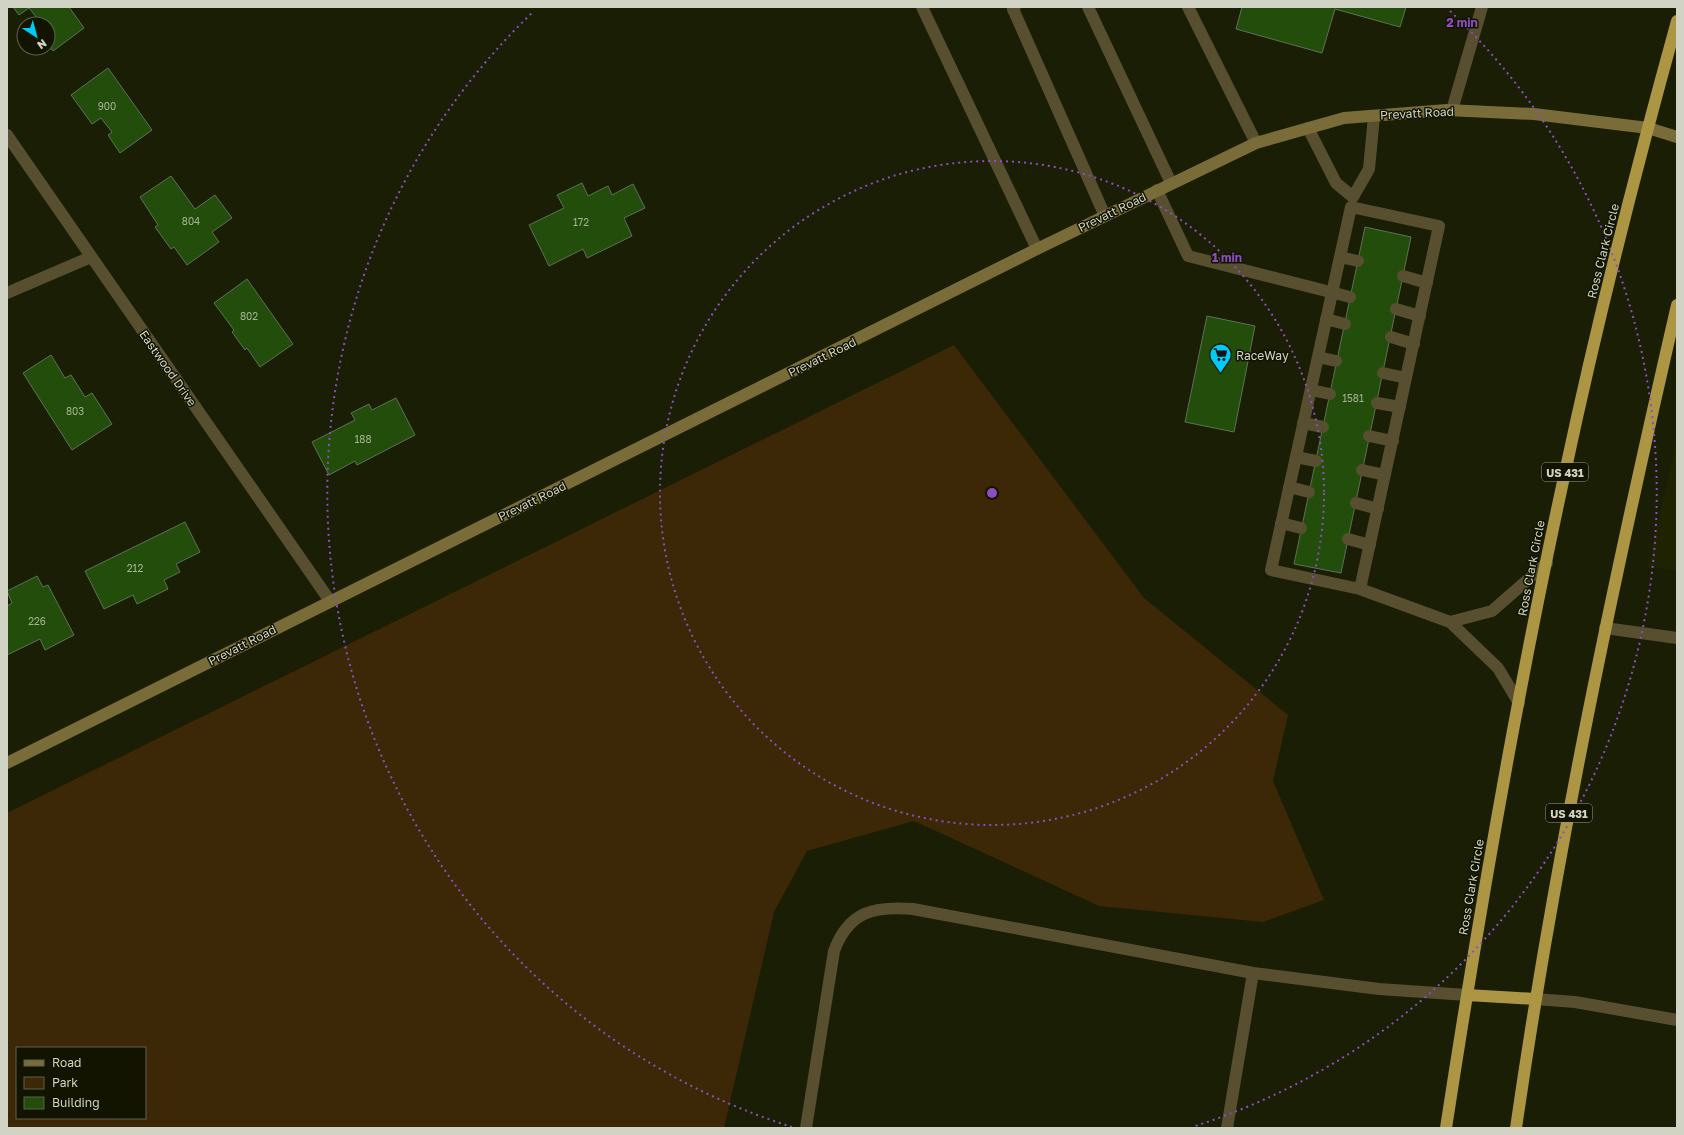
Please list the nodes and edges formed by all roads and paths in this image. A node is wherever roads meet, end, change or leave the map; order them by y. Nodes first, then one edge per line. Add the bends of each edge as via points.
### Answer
1 (922, 7) edge
2 (1014, 7) edge
3 (1088, 7) edge
4 (1482, 7) edge
5 (1192, 11) edge
6 (1677, 21) edge
7 (1452, 110) junction
8 (1374, 116) junction
9 (1308, 128) junction
10 (1648, 128) junction
11 (7, 134) edge
12 (1677, 137) edge
13 (1256, 143) junction
14 (1171, 183) junction
15 (1157, 190) junction
16 (1352, 202) junction
17 (1105, 216) junction
18 (1037, 249) junction
19 (91, 257) junction
20 (1340, 257) junction
21 (1358, 261) dead end
22 (1403, 276) dead end
23 (1427, 283) junction
24 (1332, 291) junction
25 (7, 293) edge
26 (1350, 296) dead end
27 (1677, 305) edge
28 (1396, 309) dead end
29 (1420, 316) junction
30 (1326, 319) junction
31 (1344, 324) dead end
32 (1390, 337) dead end
33 (1414, 344) junction
34 (1318, 357) junction
35 (1336, 361) dead end
36 (1383, 373) dead end
37 (1406, 378) junction
38 (1310, 390) junction
39 (1330, 394) dead end
40 (1377, 403) dead end
41 (1400, 407) junction
42 (1303, 423) junction
43 (1323, 427) dead end
44 (1369, 436) dead end
45 (1392, 441) junction
46 (1296, 457) junction
47 (1316, 461) dead end
48 (1362, 470) dead end
49 (1385, 475) junction
50 (1289, 487) junction
51 (1309, 492) dead end
52 (1356, 503) dead end
53 (1378, 508) junction
54 (1281, 523) junction
55 (1301, 528) dead end
56 (1348, 539) dead end
57 (1370, 545) junction
58 (1547, 563) junction
59 (1360, 589) junction
60 (330, 601) junction
61 (1450, 622) junction
62 (1605, 628) junction
63 (1677, 638) edge
64 (1519, 703) junction
65 (7, 763) edge
66 (1252, 973) junction
67 (1466, 995) junction
68 (1535, 999) junction
69 (1677, 1020) edge
70 (806, 1128) edge
71 (1227, 1128) edge
72 (1446, 1128) edge
73 (1516, 1128) edge

1 - 18 street
2 - 17 street
3 - 14 street
4 - 7 street
5 - 13 street
6 - 10 highway, Ross Clark Circle / US 431
7 - 8 street, Prevatt Road
7 - 10 street, Prevatt Road via 1534,114
8 - 9 street, Prevatt Road via 1344,118
8 - 16 street via 1369,168
9 - 13 street, Prevatt Road
9 - 16 street via 1336,183
10 - 12 street, Prevatt Road
10 - 58 highway, Ross Clark Circle / US 431 via 1567,461
11 - 19 street, Eastwood Drive
13 - 14 street, Prevatt Road
14 - 15 street, Prevatt Road
15 - 17 street, Prevatt Road
15 - 24 street via 1188,256
16 - 20 street
16 - 23 street via 1439,226
17 - 18 street, Prevatt Road
18 - 60 street, Prevatt Road
19 - 25 street
19 - 60 street, Eastwood Drive
20 - 21 street
20 - 24 street
22 - 23 street
23 - 29 street
24 - 26 street
24 - 30 street
27 - 62 highway, US 431
28 - 29 street
29 - 33 street
30 - 31 street
30 - 34 street
32 - 33 street
33 - 37 street
34 - 35 street
34 - 38 street
36 - 37 street
37 - 41 street
38 - 39 street
38 - 42 street
40 - 41 street
41 - 45 street
42 - 43 street
42 - 46 street
44 - 45 street
45 - 49 street
46 - 47 street
46 - 50 street
48 - 49 street
49 - 53 street
50 - 51 street
50 - 54 street
52 - 53 street
53 - 57 street
54 - 55 street
54 - 59 street via 1271,570
56 - 57 street
57 - 59 street
58 - 61 street via 1492,611
58 - 64 highway, Ross Clark Circle / US 431
59 - 61 street
60 - 65 street, Prevatt Road
61 - 64 street via 1498,668
62 - 63 street
62 - 68 highway, US 431
64 - 67 highway, Ross Clark Circle / US 431
66 - 67 street via 1379,989
66 - 70 street via 913,908 888,907 868,913 849,923 839,937 834,951
66 - 71 street
67 - 68 highway
67 - 72 highway, Ross Clark Circle / US 431
68 - 69 street via 1575,1002
68 - 73 highway, US 431

